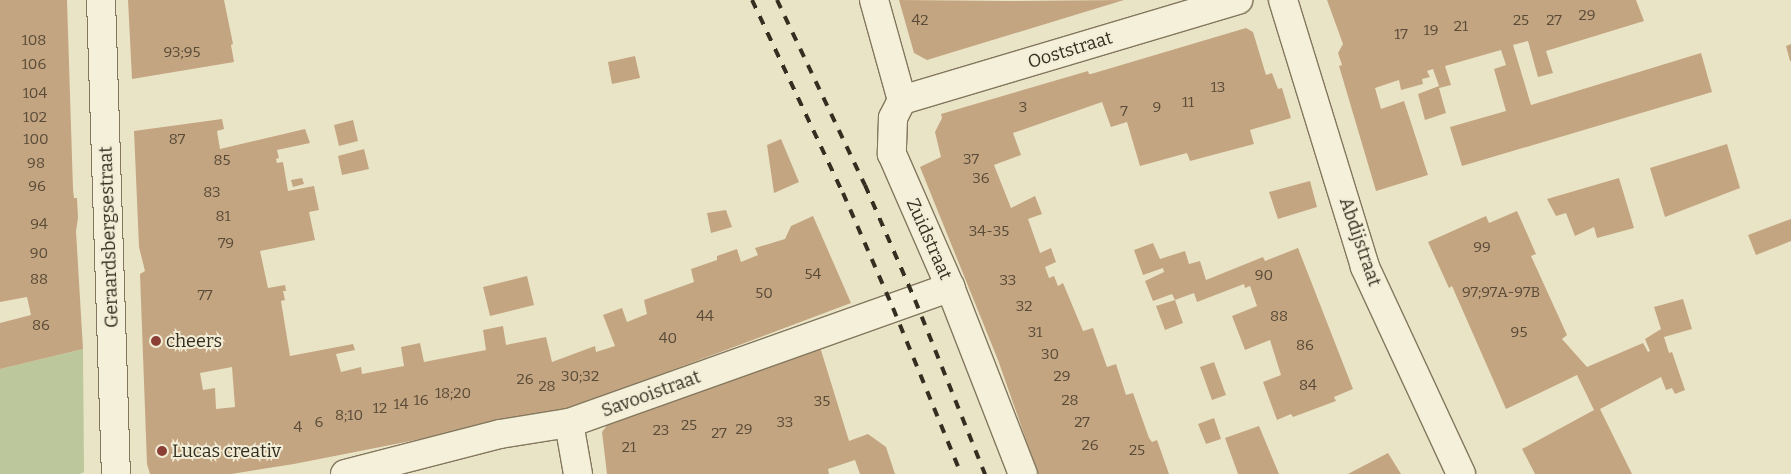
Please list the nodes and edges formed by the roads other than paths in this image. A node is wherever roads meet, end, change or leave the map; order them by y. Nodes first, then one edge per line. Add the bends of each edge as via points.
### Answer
1 (101, 0) edge
2 (874, 0) edge
3 (1238, 0) edge
4 (1283, 0) edge
5 (902, 100) junction
6 (950, 287) junction
7 (569, 423) junction
8 (116, 474) edge
9 (345, 474) edge
10 (578, 474) edge
11 (1023, 474) edge
12 (1462, 474) edge

1 - 8 street, Geraardsbergsestraat
2 - 5 street
3 - 5 street, Ooststraat
4 - 12 street, Abdijstraat via 1365,267
5 - 6 street, Zuidstraat via 893,118 892,154
6 - 7 street, Savooistraat
6 - 11 street, Zuidstraat
7 - 9 street, Savooistraat via 500,434
7 - 10 street

